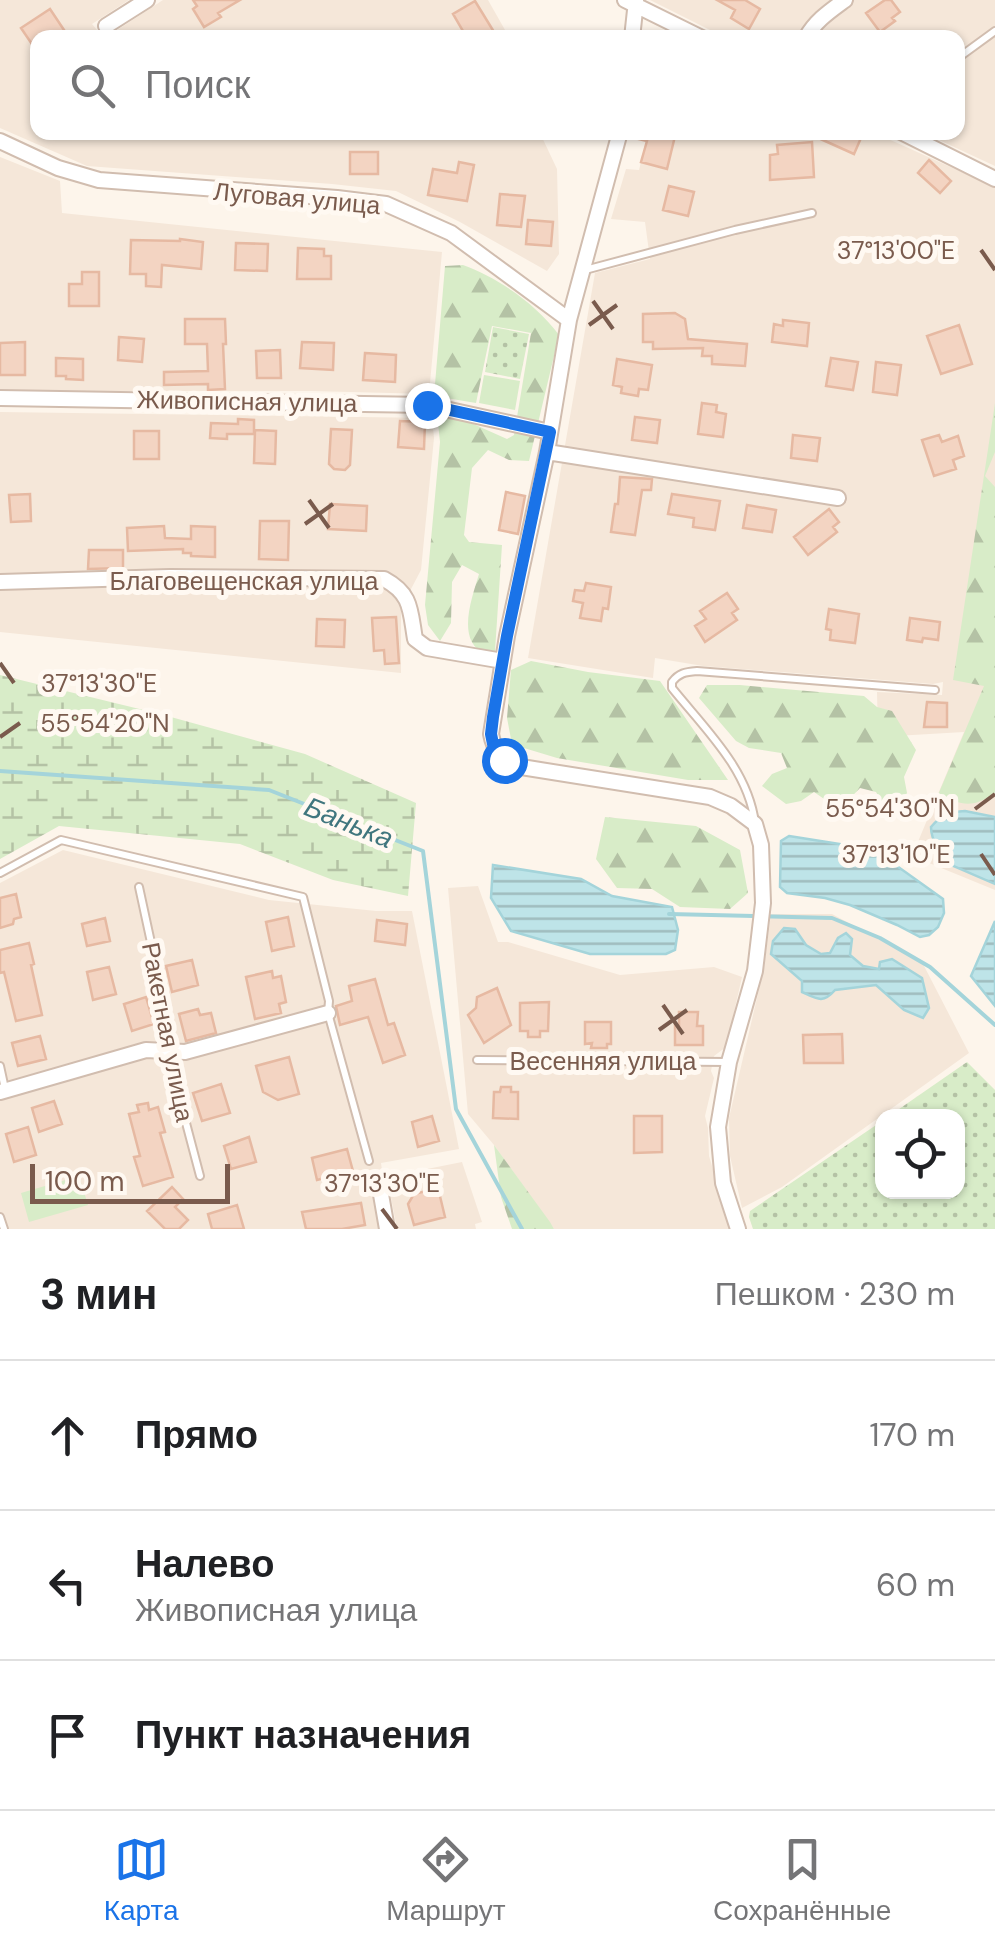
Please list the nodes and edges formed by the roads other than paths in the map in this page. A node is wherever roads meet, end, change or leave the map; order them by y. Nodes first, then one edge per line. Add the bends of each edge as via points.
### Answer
1 (147, 0) edge
2 (845, 0) edge
3 (632, 2) edge
4 (106, 26) dead end
5 (632, 30) edge
6 (686, 30) edge
7 (810, 30) edge
8 (995, 31) edge
9 (965, 53) edge
10 (0, 140) edge
11 (618, 140) edge
12 (917, 140) edge
13 (995, 179) edge
14 (812, 213) dead end
15 (584, 270) junction
16 (569, 320) junction
17 (0, 398) edge
18 (550, 432) junction
19 (547, 452) junction
20 (838, 498) dead end
21 (0, 582) edge
22 (502, 661) junction
23 (935, 690) dead end
24 (755, 824) junction
25 (0, 873) edge
26 (139, 887) dead end
27 (328, 1013) junction
28 (167, 1051) junction
29 (477, 1060) dead end
30 (729, 1062) junction
31 (0, 1066) edge
32 (3, 1091) edge
33 (370, 1161) dead end
34 (200, 1176) dead end
35 (379, 1183) dead end
36 (0, 1216) edge
37 (4, 1229) edge
38 (387, 1229) edge
39 (738, 1229) edge

1 - 4 street
2 - 7 street
3 - 5 street
3 - 6 street
8 - 9 lane
10 - 16 street, Луговая улица via 98,180 386,204 451,233
11 - 15 street
12 - 13 street
14 - 15 lane
15 - 16 street
16 - 18 street
17 - 18 street, Живописная улица via 427,405
18 - 19 street
19 - 20 street
19 - 22 street
21 - 22 street, Благовещенская улица via 384,578 408,601 415,639 426,648
22 - 24 street via 491,734 504,760 710,797
23 - 24 lane via 697,671 676,677 672,688 747,786
24 - 30 street via 762,844 755,971
25 - 27 lane via 61,840 303,897
26 - 28 lane, Ракетная улица via 170,1035
27 - 28 street via 185,1052
27 - 33 lane
28 - 32 street via 146,1050
28 - 34 lane, Ракетная улица
29 - 30 lane, Весенняя улица
30 - 39 street via 719,1151
31 - 32 lane
35 - 38 street
36 - 37 lane

